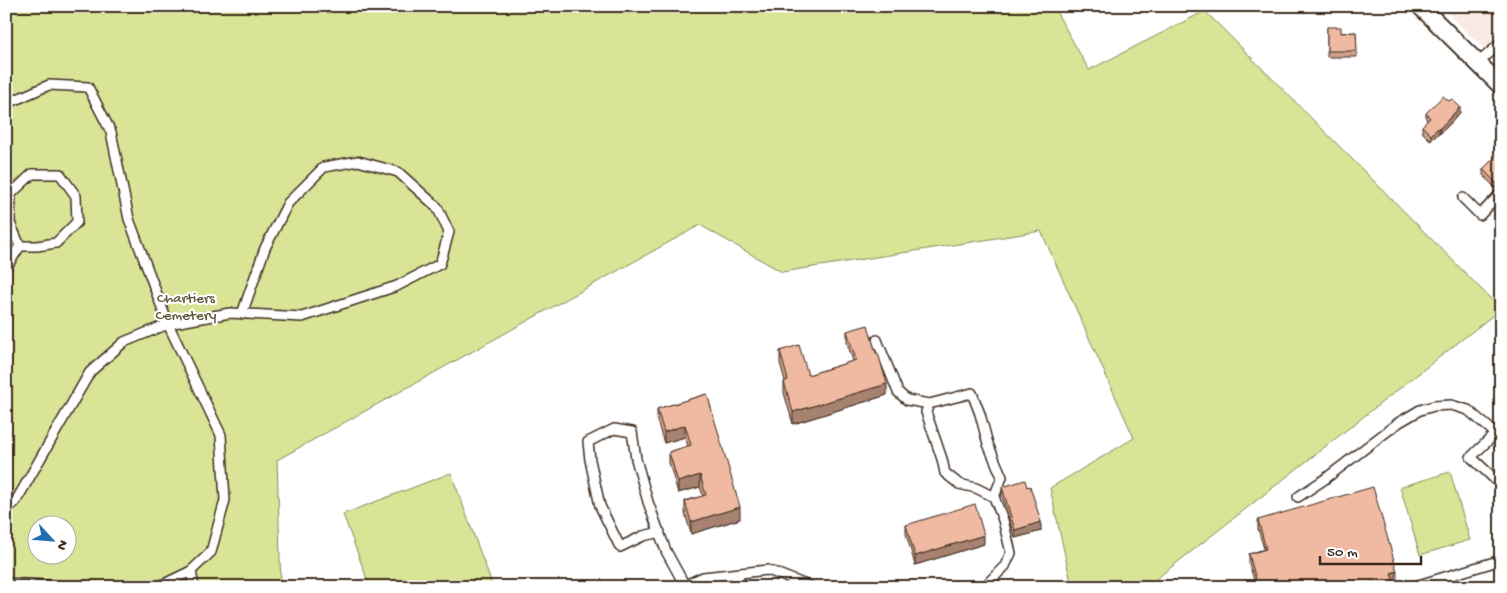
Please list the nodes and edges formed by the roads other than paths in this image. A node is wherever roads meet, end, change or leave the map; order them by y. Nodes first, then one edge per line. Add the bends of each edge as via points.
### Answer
1 (1420, 6) edge
2 (1501, 43) edge
3 (1478, 63) junction
4 (1500, 83) edge
5 (6, 104) edge
6 (1501, 193) edge
7 (1463, 198) dead end
8 (20, 246) junction
9 (6, 268) edge
10 (242, 314) junction
11 (168, 324) junction
12 (878, 340) dead end
13 (929, 404) junction
14 (1498, 436) edge
15 (1501, 485) edge
16 (1298, 497) dead end
17 (994, 498) junction
18 (6, 510) edge
19 (660, 532) junction
20 (1501, 560) edge
21 (191, 572) junction
22 (733, 574) junction
23 (6, 583) edge
24 (682, 586) edge
25 (1415, 586) edge
26 (83, 587) edge
27 (158, 587) edge
28 (194, 587) edge
29 (745, 587) edge
30 (811, 587) edge
31 (984, 587) edge

1 - 3 street
2 - 3 lane
3 - 4 street
5 - 11 lane via 49,86 88,86 111,132 129,219
6 - 7 lane via 1480,215
8 - 8 lane via 56,243 77,222 76,196 60,174 32,174 11,194 10,222
8 - 9 lane
10 - 10 lane via 265,248 288,203 324,167 358,161 398,172 437,207 449,232 440,264 397,286 302,316
10 - 11 lane via 230,313
11 - 18 lane via 124,342 90,372 16,501
11 - 21 lane via 221,435 225,500 211,552
12 - 13 lane via 898,392 907,400
13 - 17 lane via 926,412 945,473 959,484 985,491
13 - 17 lane via 972,393 1002,477
14 - 15 lane via 1472,457
14 - 16 lane via 1474,415 1459,407 1434,406 1420,410
17 - 31 lane via 1011,553 1005,566
19 - 19 lane via 648,502 632,432 614,429 588,442 600,506 620,547
19 - 24 lane
20 - 25 lane
21 - 27 lane
21 - 28 lane
22 - 24 lane via 703,577
22 - 29 lane
22 - 30 lane via 768,570
23 - 26 lane

